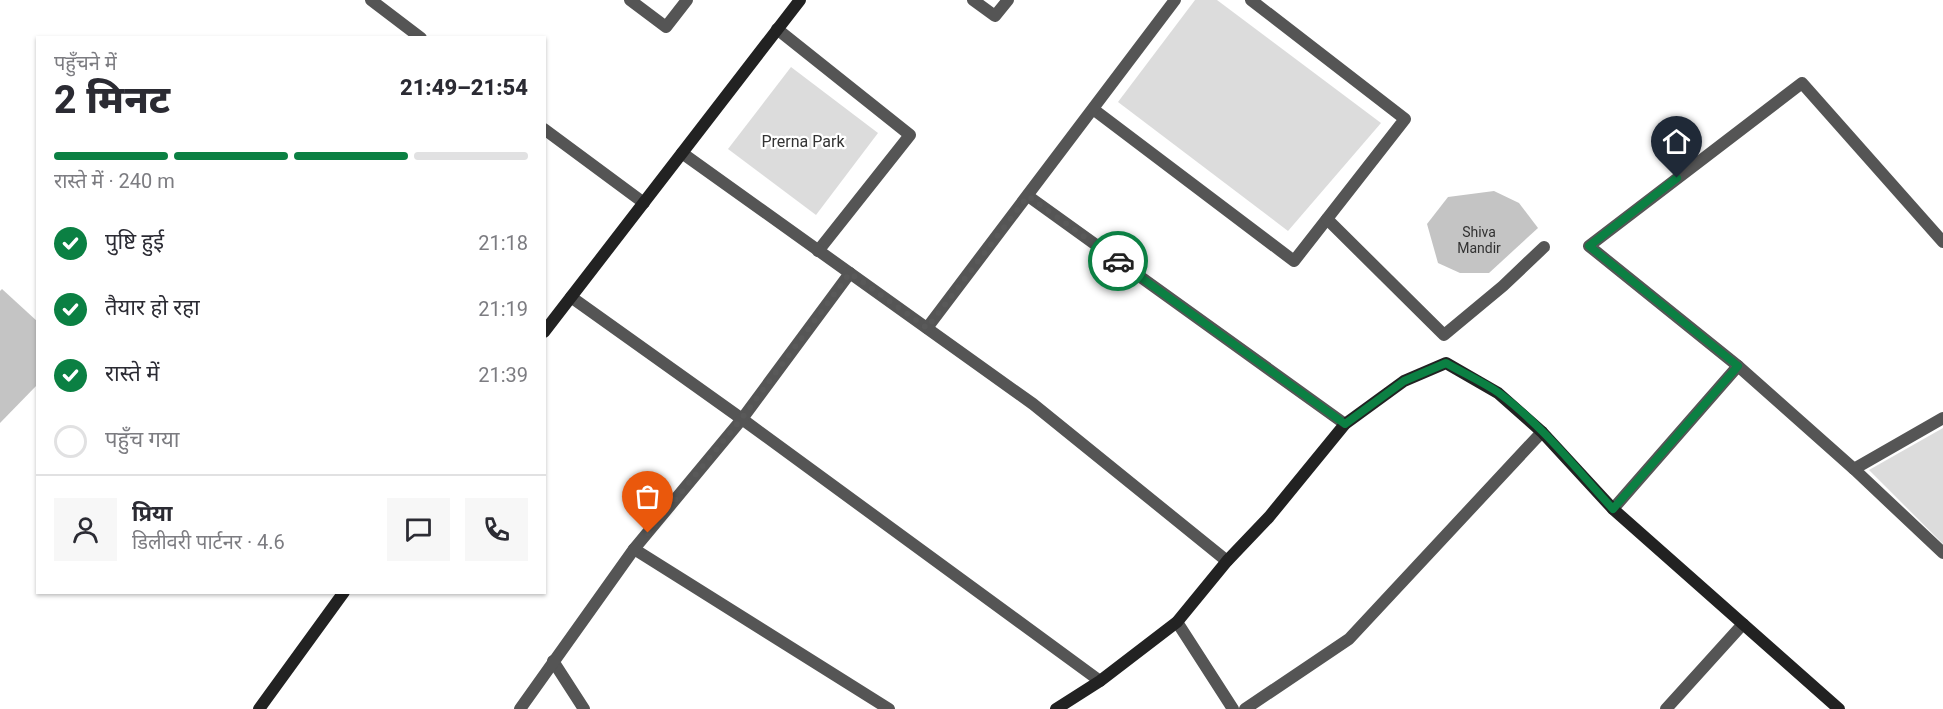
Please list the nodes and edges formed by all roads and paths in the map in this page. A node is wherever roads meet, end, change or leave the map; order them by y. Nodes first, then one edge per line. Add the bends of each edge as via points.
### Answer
1 (371, 0) edge
2 (630, 0) edge
3 (687, 0) edge
4 (801, 0) edge
5 (973, 0) edge
6 (1008, 0) edge
7 (1175, 0) edge
8 (1251, 0) edge
9 (777, 29) junction
10 (418, 36) edge
11 (1093, 110) junction
12 (546, 130) edge
13 (682, 153) junction
14 (1028, 196) junction
15 (644, 203) junction
16 (1327, 219) junction
17 (1943, 242) edge
18 (1544, 247) dead end
19 (818, 251) junction
20 (850, 273) junction
21 (571, 297) junction
22 (927, 328) junction
23 (546, 329) edge
24 (1738, 366) junction
25 (742, 418) junction
26 (1943, 418) edge
27 (1345, 424) junction
28 (1542, 432) junction
29 (1854, 469) junction
30 (1613, 509) junction
31 (634, 549) junction
32 (1943, 553) edge
33 (1227, 561) junction
34 (343, 594) edge
35 (1177, 622) junction
36 (1743, 624) junction
37 (553, 662) junction
38 (1101, 681) junction
39 (259, 709) edge
40 (520, 709) edge
41 (585, 709) edge
42 (889, 709) edge
43 (1056, 709) edge
44 (1233, 709) edge
45 (1245, 709) edge
46 (1666, 709) edge
47 (1839, 709) edge

1 - 10 street
2 - 3 street via 666,27
4 - 9 street
5 - 6 street via 995,16
7 - 11 street
8 - 16 street via 1405,119
9 - 13 street
9 - 19 street via 910,135
11 - 14 street
11 - 16 street via 1294,261
12 - 15 street
13 - 15 street
13 - 19 street
14 - 22 street
14 - 27 street
15 - 21 street
16 - 18 street via 1444,335
17 - 24 street via 1802,83 1589,246
19 - 20 street
20 - 22 street
20 - 25 street
21 - 23 street
21 - 25 street
22 - 33 street via 1034,404
24 - 29 street
24 - 30 street
25 - 31 street
25 - 38 street
26 - 29 street
27 - 28 street via 1404,381 1446,363 1498,393
27 - 33 street via 1269,517
28 - 30 street
28 - 45 street via 1349,639
29 - 32 street
30 - 36 street
31 - 37 street
31 - 42 street
33 - 35 street
34 - 39 street
35 - 38 street
35 - 44 street
36 - 46 street
36 - 47 street
37 - 40 street
37 - 41 street
38 - 43 street

